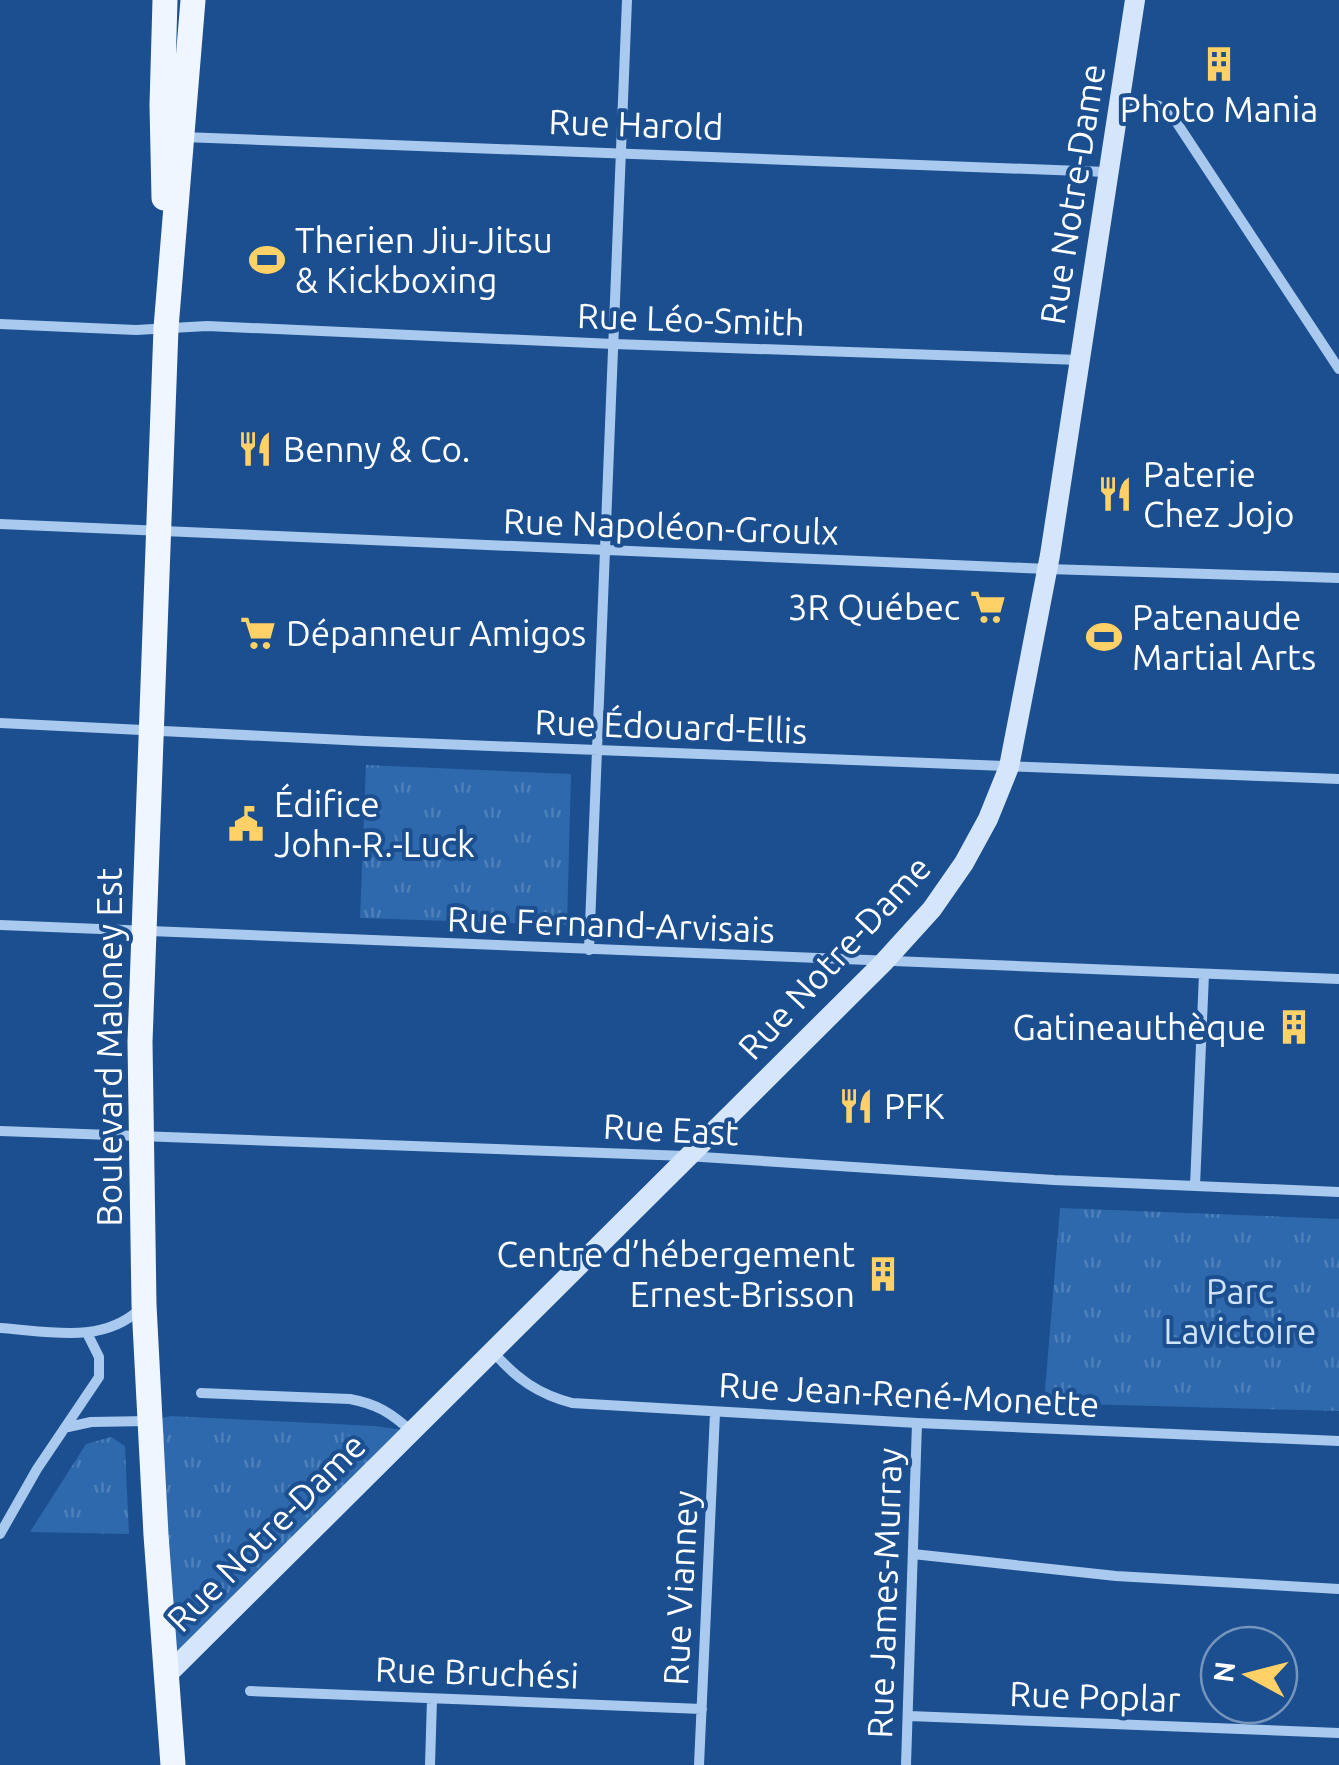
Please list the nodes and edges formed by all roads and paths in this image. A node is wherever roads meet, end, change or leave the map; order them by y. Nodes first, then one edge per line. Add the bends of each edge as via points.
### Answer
1 (165, 0) edge
2 (192, 0) edge
3 (627, 0) edge
4 (1135, 0) edge
5 (1119, 99) junction
6 (173, 136) junction
7 (621, 151) junction
8 (1108, 172) junction
9 (0, 324) edge
10 (166, 328) junction
11 (614, 344) junction
12 (1080, 360) junction
13 (1339, 369) edge
14 (0, 524) edge
15 (156, 531) junction
16 (605, 551) junction
17 (1048, 569) junction
18 (1339, 578) edge
19 (0, 723) edge
20 (149, 731) junction
21 (597, 750) junction
22 (1008, 767) junction
23 (1339, 779) edge
24 (0, 925) edge
25 (142, 933) junction
26 (589, 950) junction
27 (883, 962) junction
28 (1204, 974) junction
29 (1339, 979) edge
30 (0, 1131) edge
31 (139, 1138) junction
32 (686, 1156) junction
33 (1195, 1186) junction
34 (1339, 1192) edge
35 (144, 1305) junction
36 (0, 1328) edge
37 (88, 1334) junction
38 (494, 1353) junction
39 (201, 1393) dead end
40 (716, 1413) junction
41 (150, 1421) junction
42 (917, 1423) junction
43 (67, 1427) junction
44 (411, 1431) junction
45 (1339, 1441) edge
46 (0, 1534) edge
47 (914, 1554) junction
48 (1339, 1589) edge
49 (167, 1675) junction
50 (250, 1691) dead end
51 (432, 1699) junction
52 (702, 1709) junction
53 (909, 1716) junction
54 (1339, 1733) edge
55 (173, 1765) edge
56 (430, 1765) edge
57 (700, 1765) edge
58 (906, 1765) edge

1 - 6 main road, Boulevard Maloney Est
2 - 6 main road, Boulevard Maloney Est
3 - 7 street
4 - 5 street, Rue Notre-Dame
5 - 8 street, Rue Notre-Dame
5 - 13 street via 1160,106 1178,122
6 - 7 street, Rue Harold
6 - 10 main road, Boulevard Maloney Est
7 - 8 street, Rue Harold
7 - 11 street
8 - 12 street, Rue Notre-Dame
9 - 10 street, Rue Léo-Smith
10 - 11 street, Rue Léo-Smith
10 - 15 main road, Boulevard Maloney Est
11 - 12 street, Rue Léo-Smith
11 - 16 street
12 - 17 street, Rue Notre-Dame
14 - 15 street, Rue Napoléon-Groulx
15 - 16 street, Rue Napoléon-Groulx
15 - 20 main road, Boulevard Maloney Est
16 - 17 street, Rue Napoléon-Groulx
16 - 21 street
17 - 18 street, Rue Napoléon-Groulx
17 - 22 street, Rue Notre-Dame
19 - 20 street, Rue Édouard-Ellis
20 - 21 street, Rue Édouard-Ellis
20 - 25 main road, Boulevard Maloney Est
21 - 22 street, Rue Édouard-Ellis
21 - 26 street
22 - 23 street, Rue Édouard-Ellis
22 - 27 street, Rue Notre-Dame via 964,864
24 - 25 street, Rue Fernand-Arvisais
25 - 26 street, Rue Fernand-Arvisais
25 - 31 main road, Boulevard Maloney Est
26 - 27 street, Rue Fernand-Arvisais
27 - 28 street, Rue Fernand-Arvisais
27 - 32 street, Rue Notre-Dame
28 - 29 street, Rue Fernand-Arvisais
28 - 33 street
30 - 31 street, Rue East
31 - 32 street, Rue East
31 - 35 main road, Boulevard Maloney Est
32 - 33 street, Rue East
32 - 38 street, Rue Notre-Dame
33 - 34 street, Rue East
35 - 37 street
35 - 41 main road, Boulevard Maloney Est
36 - 37 street
37 - 43 street via 99,1356 99,1377
38 - 40 street, Rue Jean-René-Monette via 514,1376 556,1399
38 - 44 street, Rue Notre-Dame
39 - 44 street via 350,1399 390,1412
40 - 42 street, Rue Jean-René-Monette
40 - 52 street, Rue Vianney
41 - 43 street
41 - 49 main road, Boulevard Maloney Est
42 - 45 street, Rue Jean-René-Monette
42 - 47 street, Rue James-Murray
43 - 46 street
44 - 49 street, Rue Notre-Dame
47 - 48 street via 1116,1576
47 - 53 street, Rue James-Murray
49 - 55 main road, Boulevard Maloney Est
50 - 51 street, Rue Bruchési
51 - 52 street, Rue Bruchési
51 - 56 street
52 - 57 street, Rue Vianney
53 - 54 street, Rue Poplar
53 - 58 street, Rue James-Murray

